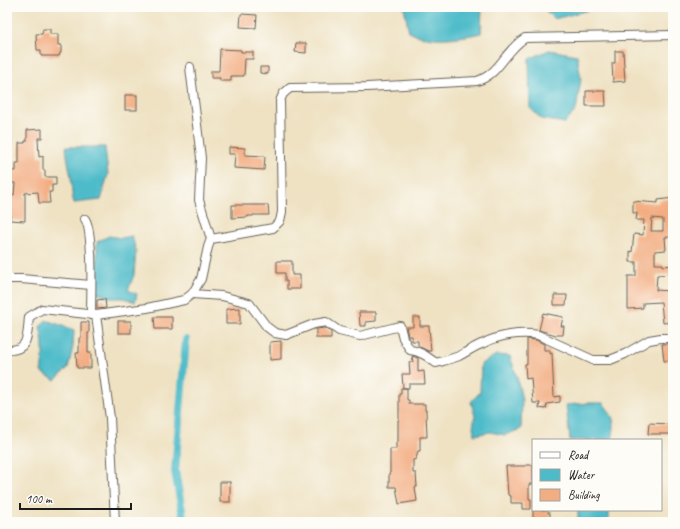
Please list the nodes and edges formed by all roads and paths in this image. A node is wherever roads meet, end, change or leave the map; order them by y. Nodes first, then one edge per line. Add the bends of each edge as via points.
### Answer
1 (673, 35) edge
2 (190, 67) dead end
3 (86, 219) dead end
4 (211, 239) junction
5 (7, 279) edge
6 (91, 285) junction
7 (192, 294) junction
8 (93, 315) junction
9 (673, 338) edge
10 (7, 350) edge
11 (115, 522) edge

1 - 4 street via 525,38 517,43 491,74 477,81 290,88 280,101 280,221 273,228
2 - 4 street via 201,158 199,200
3 - 6 street
4 - 7 street via 201,280
5 - 6 street
6 - 8 street
7 - 8 street via 184,300 147,308
7 - 9 street via 222,296 249,303 267,327 275,333 286,335 326,322 339,331 360,336 400,326 410,350 416,350 436,363 458,356 497,337 538,335 593,360 610,360 649,340
8 - 10 street via 42,309 29,317 26,342 22,348
8 - 11 street via 110,418

